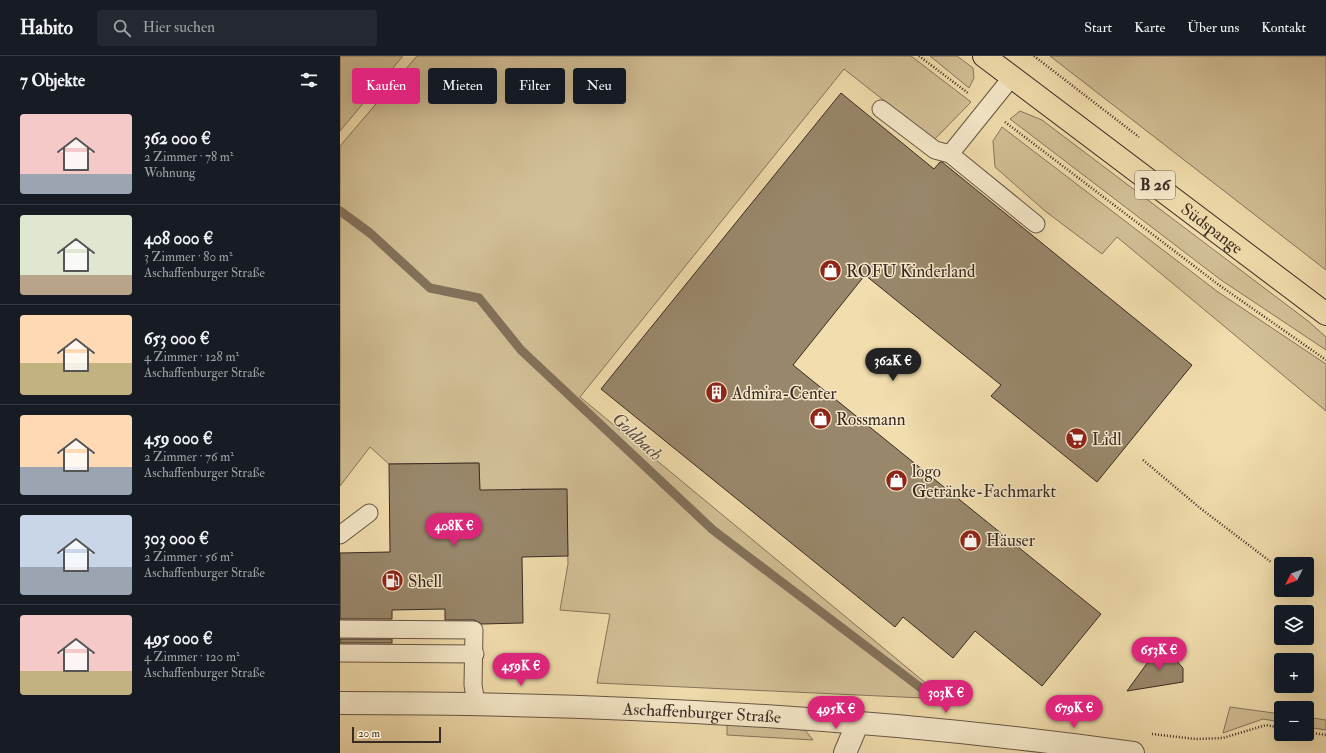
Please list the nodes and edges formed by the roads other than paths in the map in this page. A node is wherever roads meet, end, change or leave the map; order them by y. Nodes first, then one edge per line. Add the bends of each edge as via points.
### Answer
1 (984, 56) edge
2 (1012, 77) junction
3 (882, 109) dead end
4 (950, 154) junction
5 (1036, 224) dead end
6 (1326, 314) edge
7 (369, 512) dead end
8 (340, 535) edge
9 (347, 630) edge
10 (341, 652) edge
11 (380, 654) junction
12 (475, 654) junction
13 (340, 702) edge
14 (476, 703) junction
15 (858, 722) junction
16 (845, 753) edge
17 (1133, 753) edge

1 - 2 main road, Südspange / B 26
2 - 4 lane
2 - 6 main road, Südspange / B 26
3 - 4 lane via 935,150
4 - 5 lane
7 - 8 lane
9 - 11 lane
9 - 12 lane via 474,630
10 - 11 lane
11 - 12 lane
12 - 14 lane via 473,685
13 - 14 street, Aschaffenburger Straße
14 - 15 street, Aschaffenburger Straße
15 - 16 street
15 - 17 street, Aschaffenburger Straße

